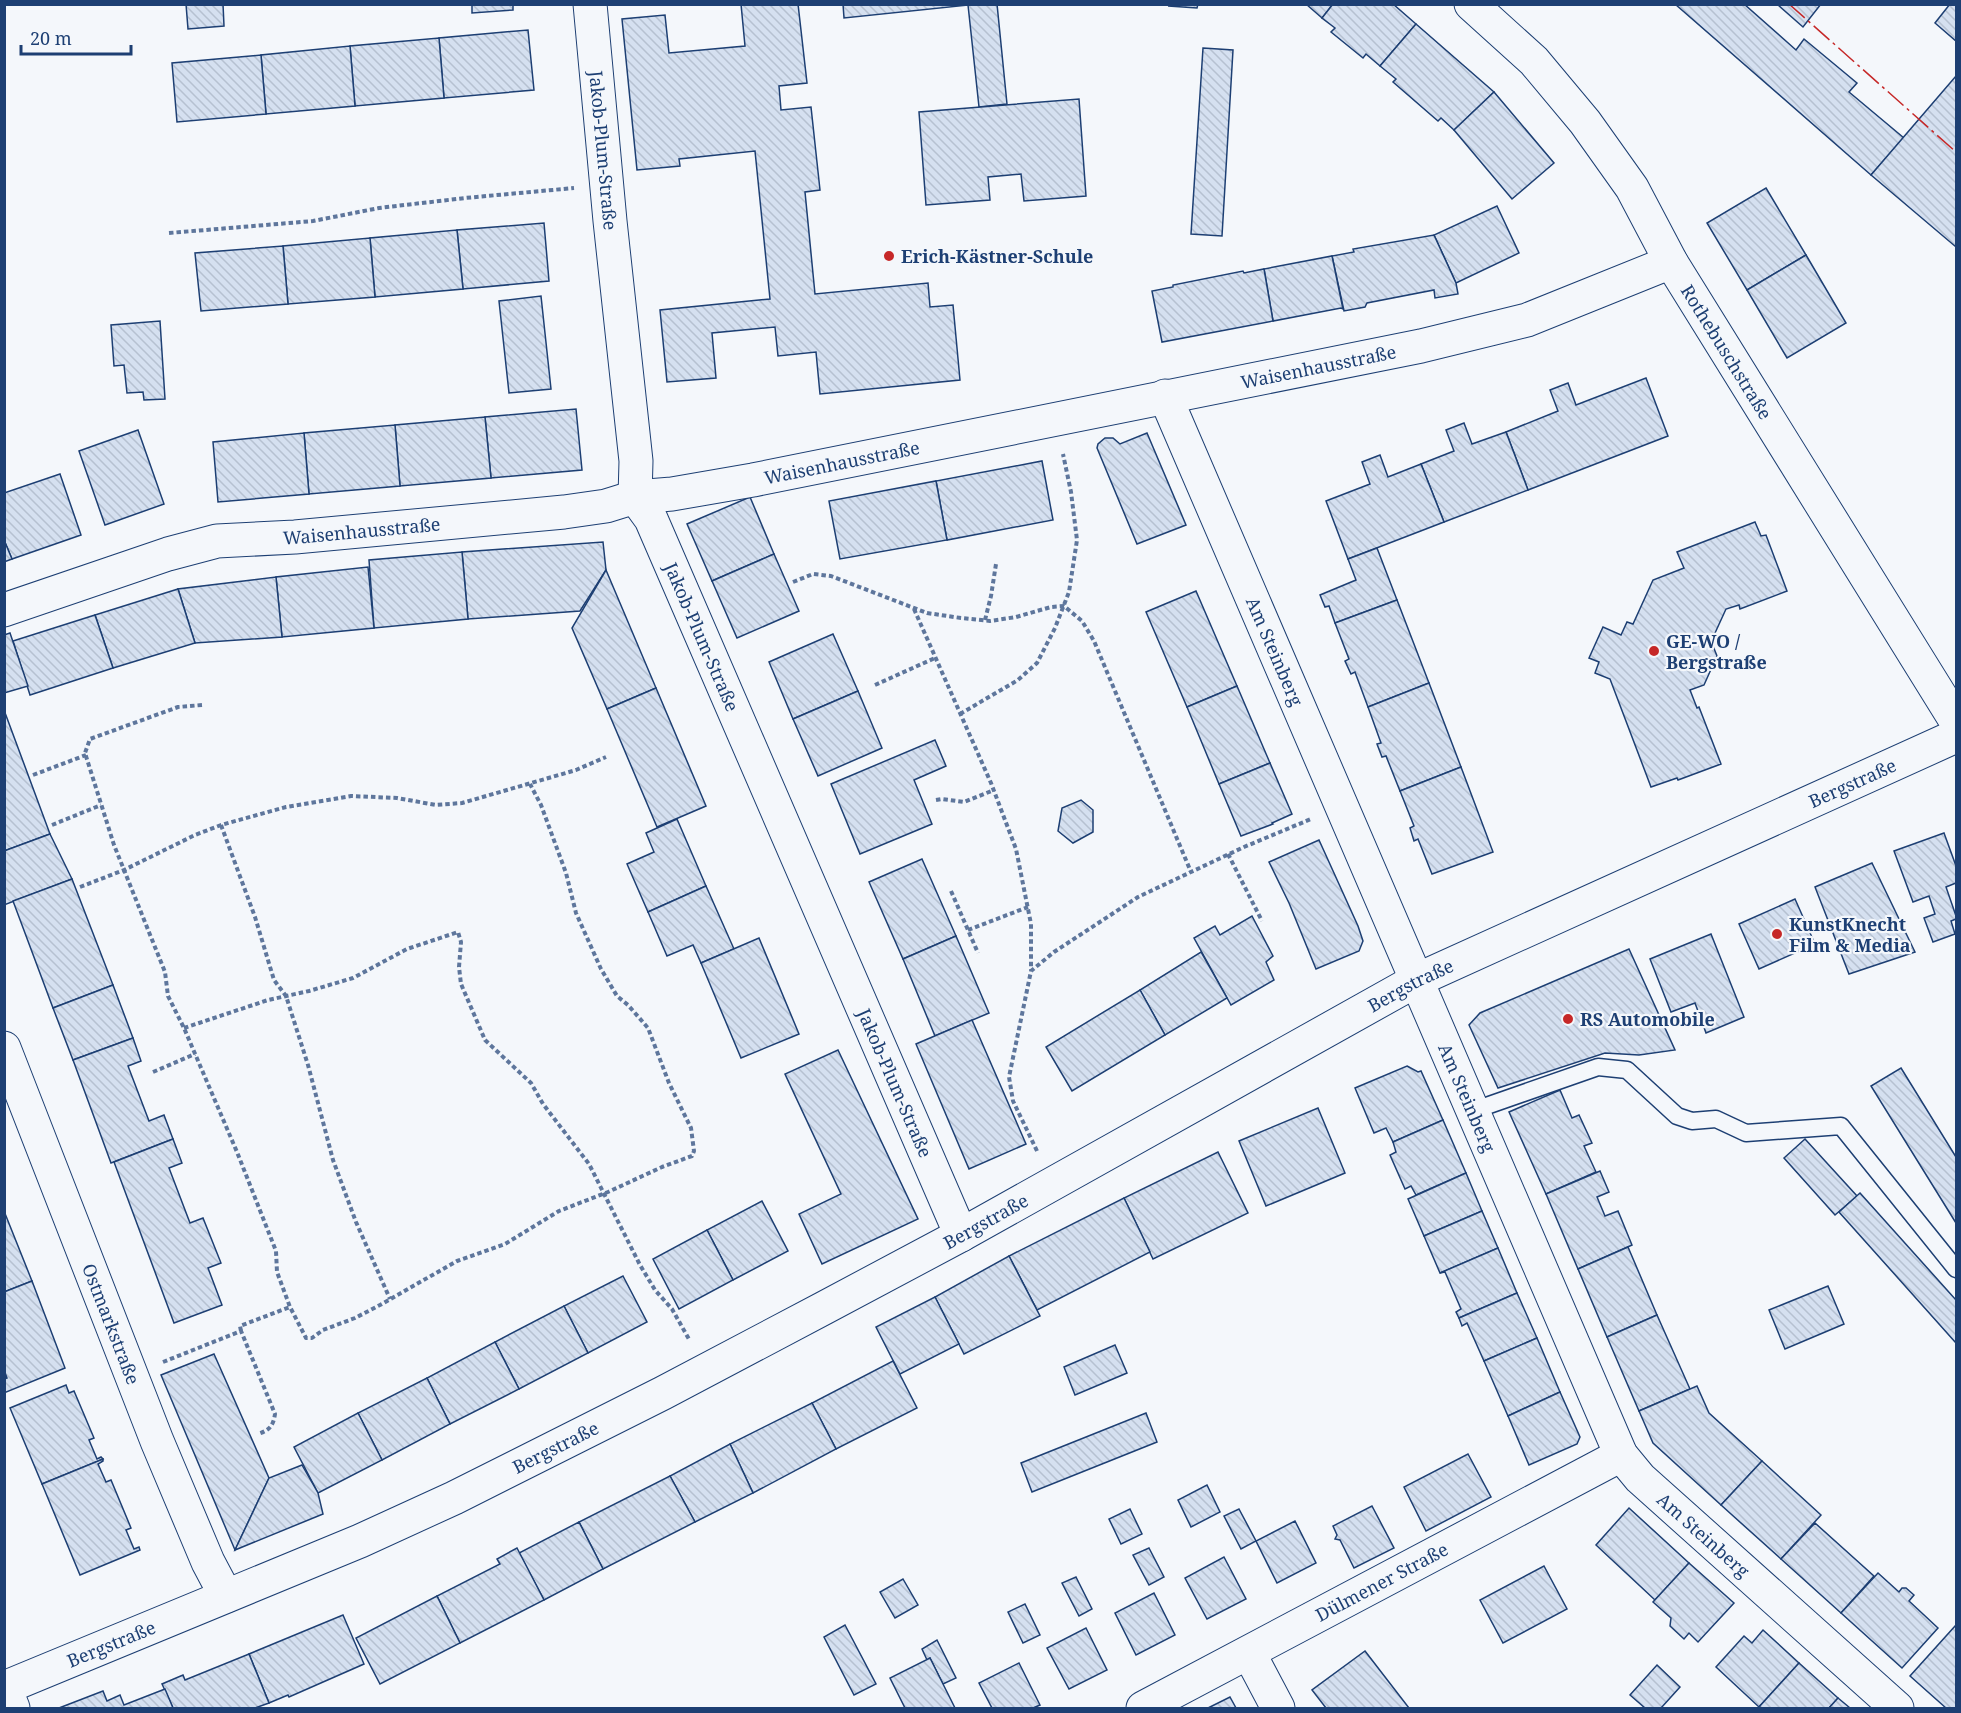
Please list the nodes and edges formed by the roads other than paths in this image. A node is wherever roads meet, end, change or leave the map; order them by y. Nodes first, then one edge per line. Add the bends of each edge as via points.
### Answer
1 (590, 4) edge
2 (1471, 4) edge
3 (1671, 262) junction
4 (1166, 396) junction
5 (635, 497) junction
6 (4, 610) edge
7 (1956, 721) edge
8 (1956, 736) edge
9 (1417, 980) junction
10 (4, 1048) edge
11 (1472, 1111) junction
12 (961, 1235) junction
13 (1956, 1269) edge
14 (1621, 1455) junction
15 (226, 1596) junction
16 (1249, 1653) junction
17 (5, 1688) edge
18 (14, 1708) edge
19 (1143, 1708) edge
20 (1278, 1708) edge
21 (1897, 1708) edge

1 - 5 street, Jakob-Plum-Straße via 636,461
2 - 3 street, Rothebuschstraße via 1534,61 1585,122 1632,188
3 - 4 street, Waisenhausstraße via 1527,320 1484,332
3 - 7 street, Rothebuschstraße
4 - 5 street, Waisenhausstraße via 753,480
4 - 9 street, Am Steinberg
5 - 6 street, Waisenhausstraße via 564,512 217,541
5 - 12 street, Jakob-Plum-Straße via 651,519
8 - 9 street, Bergstraße
9 - 11 street, Am Steinberg
9 - 12 street, Bergstraße
10 - 15 street, Ostmarkstraße via 131,1375 208,1562
11 - 13 lane via 1598,1067 1627,1070 1677,1116 1692,1121 1716,1119 1746,1133 1841,1126
11 - 14 street, Am Steinberg
12 - 15 street, Bergstraße via 454,1498
14 - 16 street, Dülmener Straße
14 - 21 street, Am Steinberg via 1641,1478
15 - 17 street, Bergstraße
16 - 19 street, Dülmener Straße
16 - 20 street
17 - 18 street

